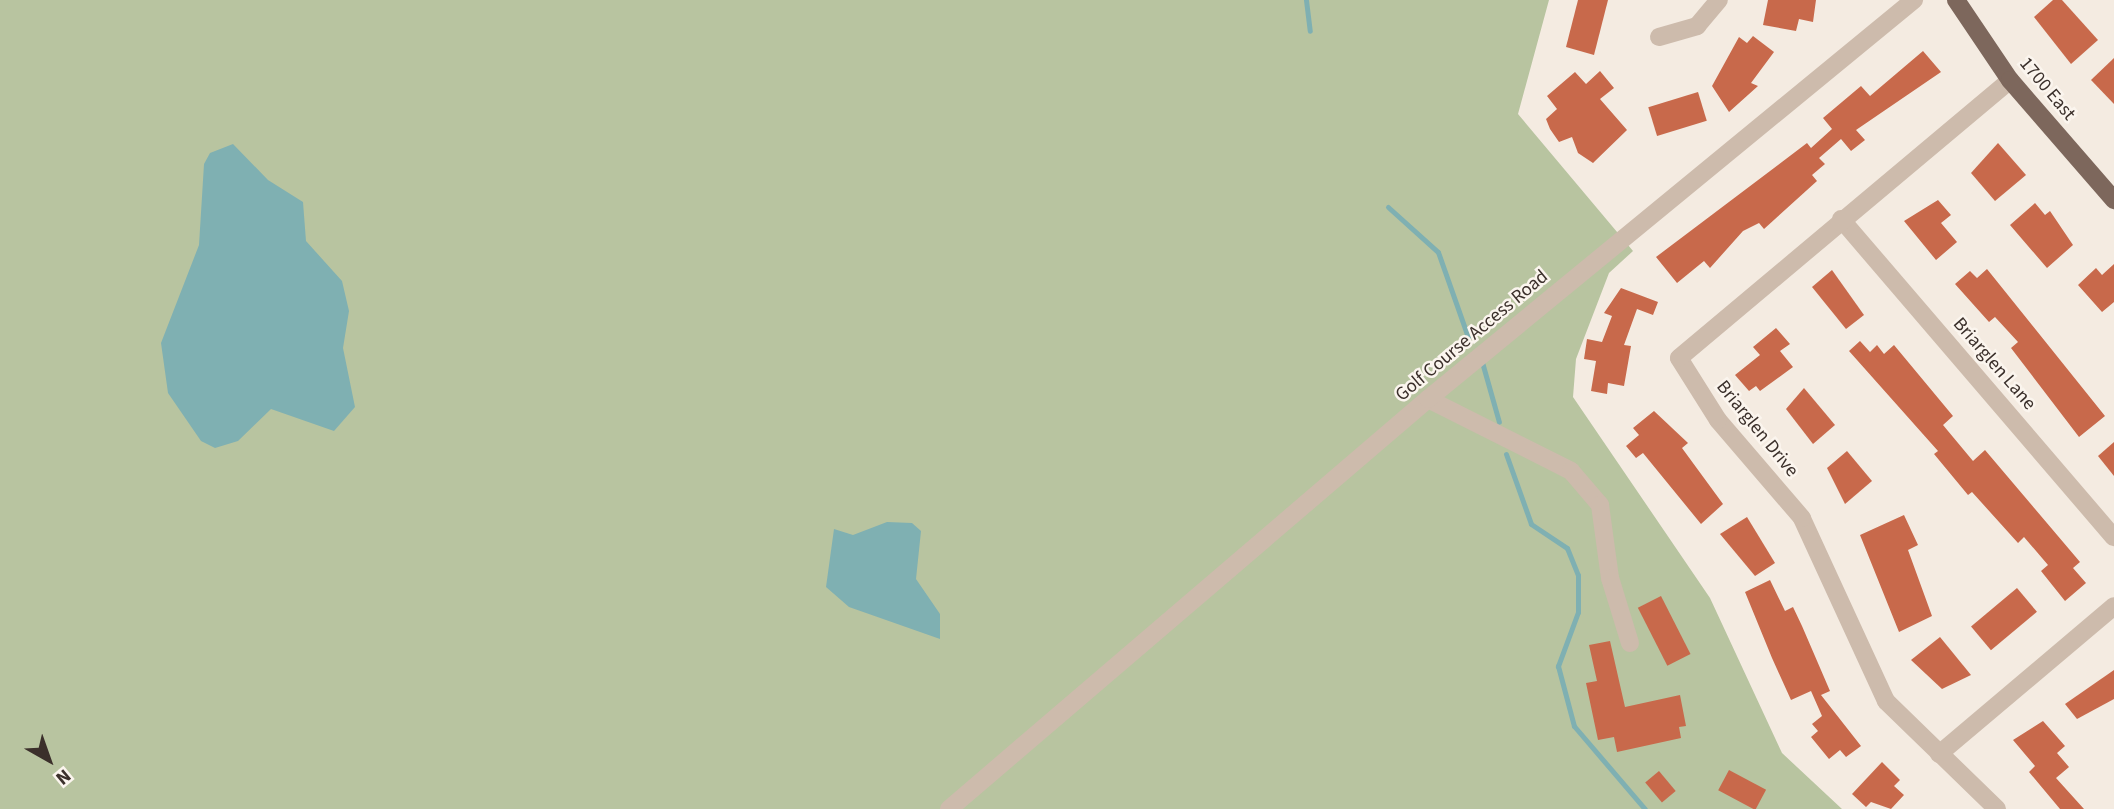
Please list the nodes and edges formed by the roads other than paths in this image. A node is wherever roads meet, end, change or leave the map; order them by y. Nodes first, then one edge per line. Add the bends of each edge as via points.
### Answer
1 (1718, 0) edge
2 (1914, 0) edge
3 (1956, 0) edge
4 (1659, 37) dead end
5 (2010, 80) junction
6 (2114, 200) edge
7 (1841, 219) junction
8 (1428, 399) junction
9 (2114, 537) edge
10 (2114, 606) edge
11 (1630, 643) dead end
12 (1939, 754) junction
13 (949, 809) edge
14 (1997, 809) edge

1 - 4 street via 1697,26
2 - 8 street, Golf Course Access Road
3 - 5 main road, 1700 East
5 - 6 main road, 1700 East
5 - 7 street, Briarglen Drive
7 - 9 street, Briarglen Lane
7 - 12 street, Briarglen Drive via 1679,358 1718,420 1802,518 1886,701
8 - 11 street via 1572,471 1600,505 1610,578
8 - 13 street, Golf Course Access Road
10 - 12 street
12 - 14 street, Briarglen Drive

